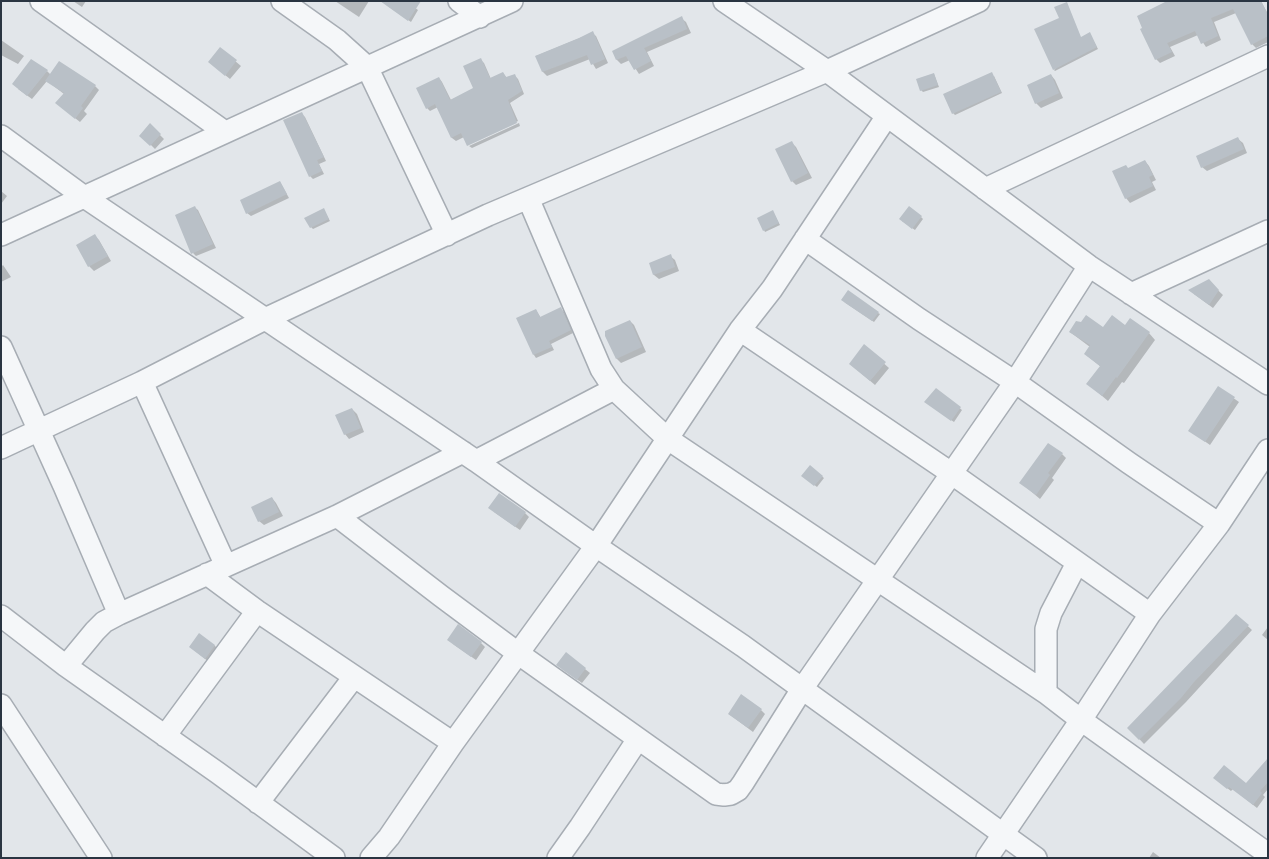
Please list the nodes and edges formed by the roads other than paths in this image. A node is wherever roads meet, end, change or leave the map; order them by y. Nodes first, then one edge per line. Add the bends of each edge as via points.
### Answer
1 (41, 1) edge
2 (282, 1) edge
3 (459, 1) edge
4 (512, 1) edge
5 (724, 1) edge
6 (970, 3) edge
7 (480, 16) junction
8 (1268, 56) edge
9 (367, 67) junction
10 (827, 71) junction
11 (887, 116) junction
12 (225, 132) junction
13 (1, 136) edge
14 (985, 189) junction
15 (83, 196) junction
16 (528, 198) junction
17 (1268, 231) edge
18 (1, 235) edge
19 (447, 235) junction
20 (805, 239) junction
21 (1089, 266) junction
22 (1131, 294) junction
23 (265, 319) junction
24 (740, 330) junction
25 (1, 347) edge
26 (142, 382) junction
27 (1015, 382) junction
28 (1268, 384) edge
29 (614, 389) junction
30 (39, 430) junction
31 (668, 439) junction
32 (1, 448) edge
33 (1268, 450) edge
34 (470, 456) junction
35 (950, 473) junction
36 (337, 516) junction
37 (1218, 524) junction
38 (596, 546) junction
39 (1077, 563) junction
40 (216, 570) junction
41 (877, 580) junction
42 (256, 611) junction
43 (119, 614) junction
44 (1150, 614) junction
45 (1, 616) edge
46 (518, 654) junction
47 (66, 666) junction
48 (354, 677) junction
49 (802, 689) junction
50 (1046, 693) junction
51 (1, 705) edge
52 (1081, 720) junction
53 (165, 736) junction
54 (638, 739) junction
55 (453, 743) junction
56 (258, 803) junction
57 (1004, 835) junction
58 (1268, 854) edge
59 (100, 858) edge
60 (334, 858) edge
61 (371, 858) edge
62 (558, 858) edge
63 (987, 858) edge
64 (1036, 858) edge

1 - 12 street
2 - 9 street via 337,40
3 - 7 street
4 - 7 street
5 - 10 street
6 - 10 street
7 - 9 street
8 - 14 street
9 - 12 street
9 - 19 street
10 - 11 street
10 - 16 street
11 - 14 street
11 - 20 street
12 - 15 street
13 - 15 street
14 - 21 street
15 - 18 street
15 - 23 street
16 - 19 street
16 - 29 street via 592,352
17 - 22 street
19 - 23 street
20 - 24 street
20 - 27 street
21 - 22 street
21 - 27 street
22 - 28 street
23 - 26 street
23 - 34 street
24 - 31 street
24 - 35 street
25 - 30 street
26 - 30 street
26 - 40 street
27 - 35 street
27 - 37 street
29 - 31 street
29 - 34 street
30 - 32 street
30 - 43 street
31 - 38 street
31 - 41 street
33 - 37 street
34 - 36 street
34 - 38 street
35 - 39 street
35 - 41 street
36 - 40 street
36 - 46 street
37 - 44 street
38 - 46 street
38 - 49 street
39 - 44 street
39 - 50 street via 1046,629
40 - 42 street
40 - 43 street
41 - 49 street
41 - 50 street
42 - 48 street
42 - 53 street
43 - 47 street via 104,622
44 - 52 street
45 - 47 street
46 - 54 street
46 - 55 street
47 - 53 street
48 - 55 street
48 - 56 street
49 - 54 street via 743,783 731,794 716,794
49 - 57 street
50 - 52 street
51 - 59 street
52 - 57 street
52 - 58 street
53 - 56 street
54 - 62 street
55 - 61 street
56 - 60 street
57 - 63 street
57 - 64 street

